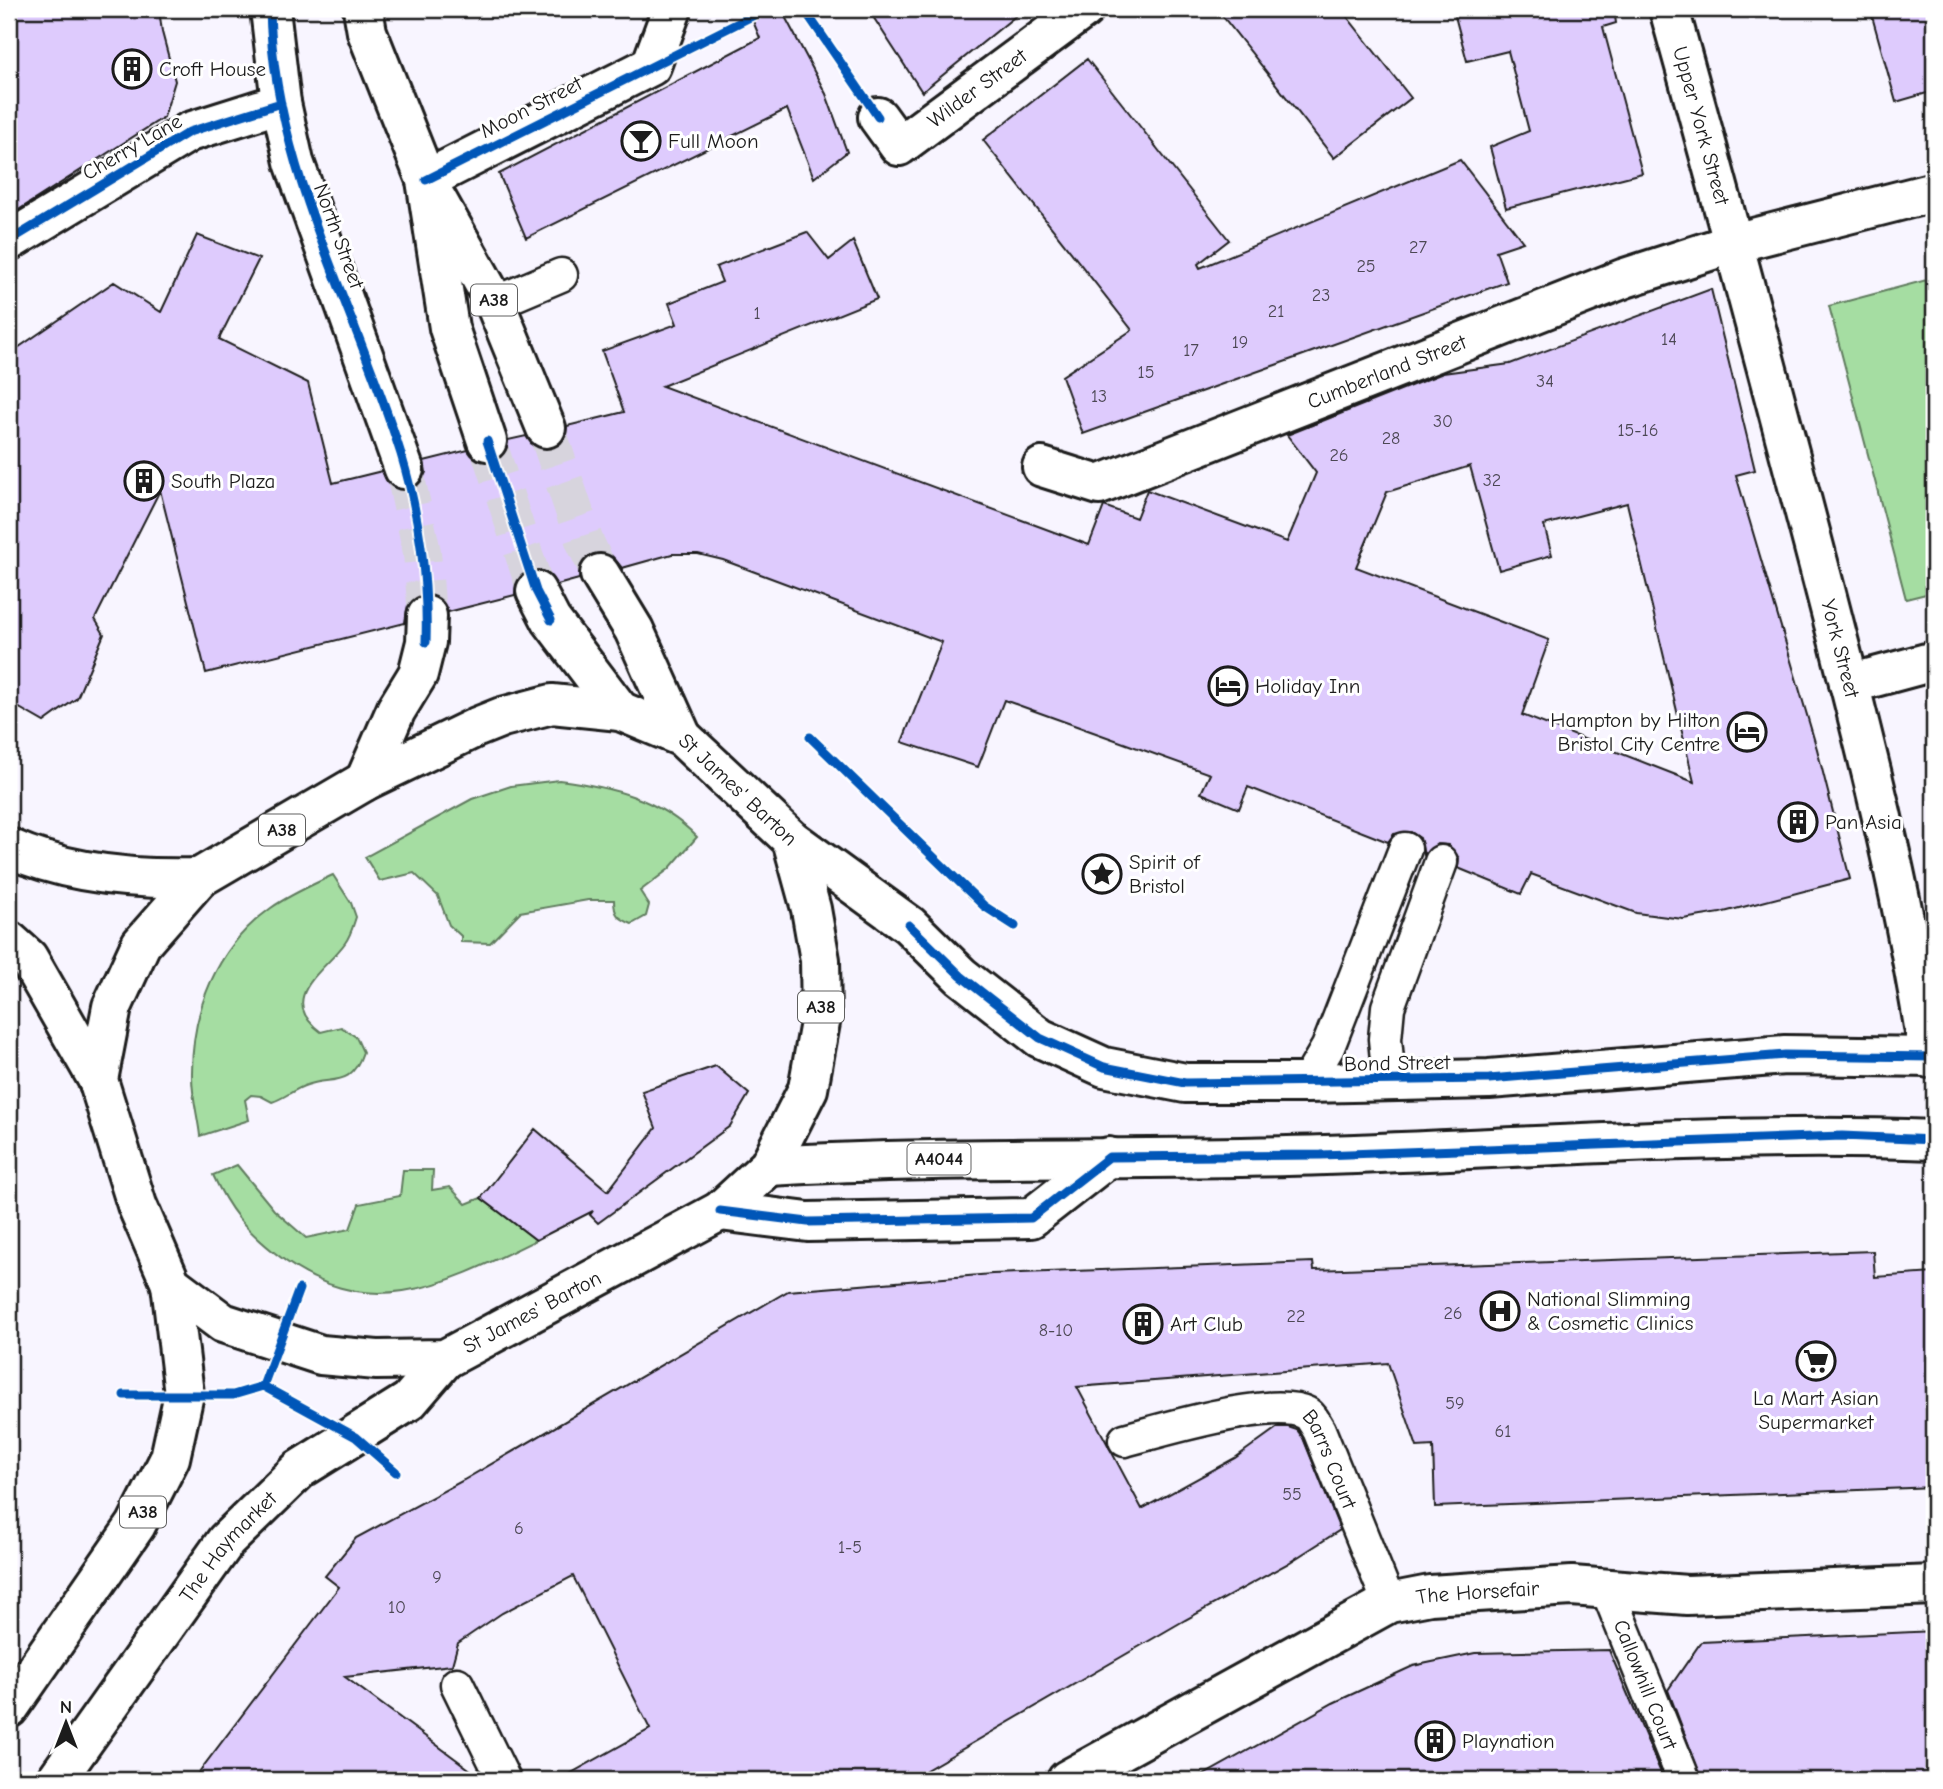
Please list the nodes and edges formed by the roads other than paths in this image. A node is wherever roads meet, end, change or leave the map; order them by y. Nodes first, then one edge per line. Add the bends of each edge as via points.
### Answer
1 (270, 9) edge
2 (363, 9) edge
3 (672, 9) edge
4 (1084, 9) edge
5 (1669, 9) edge
6 (281, 103) junction
7 (878, 117) dead end
8 (426, 180) junction
9 (1934, 192) edge
10 (9, 241) edge
11 (1734, 243) junction
12 (561, 275) dead end
13 (495, 303) junction
14 (546, 428) tunnel mouth
15 (487, 441) tunnel mouth
16 (1042, 467) dead end
17 (404, 469) tunnel mouth
18 (600, 574) tunnel mouth
19 (536, 591) tunnel mouth
20 (427, 616) tunnel mouth
21 (1934, 661) edge
22 (1849, 684) junction
23 (620, 710) junction
24 (681, 737) junction
25 (365, 781) junction
26 (792, 840) junction
27 (9, 848) edge
28 (1405, 849) dead end
29 (1441, 862) dead end
30 (199, 878) junction
31 (9, 941) edge
32 (1932, 1058) edge
33 (98, 1080) junction
34 (1389, 1080) junction
35 (1307, 1083) junction
36 (1934, 1140) edge
37 (1109, 1157) junction
38 (769, 1166) junction
39 (720, 1211) junction
40 (171, 1284) junction
41 (445, 1359) junction
42 (1125, 1440) dead end
43 (1934, 1585) edge
44 (1607, 1588) junction
45 (1389, 1603) junction
46 (457, 1684) dead end
47 (9, 1708) edge
48 (56, 1780) edge
49 (504, 1780) edge
50 (1067, 1780) edge
51 (1684, 1780) edge

1 - 6 main road, North Street
2 - 8 main road, A38 via 376,57
3 - 8 main road, Moon Street via 651,66
4 - 7 main road, Wilder Street via 899,146
5 - 11 main road, Upper York Street
6 - 10 main road, Cherry Lane via 189,132
6 - 17 main road, North Street via 294,162
8 - 13 main road, A38
8 - 15 main road, A38 via 449,328
9 - 11 main road, Cumberland Street
11 - 16 main road, Cumberland Street via 1612,283 1099,485
11 - 22 main road, York Street
12 - 13 lane
13 - 14 main road, A38
18 - 24 main road, A38 via 634,630
19 - 23 main road, A38 via 551,620
20 - 25 main road via 418,674 396,710
21 - 22 main road
22 - 32 main road, York Street
23 - 24 main road, St James' Barton / A38
23 - 25 main road, St James' Barton / A38 via 552,705 502,717
24 - 26 main road, St James' Barton / A38
25 - 30 main road, St James' Barton / A38
26 - 35 main road, Bond Street via 909,925 961,976 1040,1038 1104,1067 1185,1083
26 - 38 main road, St James' Barton / A38 via 815,934 821,1017 808,1089
27 - 30 main road via 57,867
28 - 35 lane via 1328,1047
29 - 34 lane via 1388,1007
30 - 33 main road, St James' Barton / A38 via 141,944 112,1007
31 - 33 main road via 28,958
32 - 34 main road, Bond Street via 1785,1055 1489,1079
33 - 40 main road, St James' Barton / A38 via 137,1205
34 - 35 main road, Bond Street
36 - 37 main road, A4044 via 1842,1136 1321,1155
37 - 38 main road, A4044 via 898,1159
37 - 39 main road via 1031,1218 808,1223
38 - 39 main road, St James' Barton / A38
39 - 41 main road, St James' Barton / A38
40 - 41 main road, St James' Barton / A38 via 223,1323 294,1347 377,1360
40 - 47 main road, A38 via 184,1394 170,1458 136,1525
41 - 48 main road, The Haymarket / A38 via 409,1401 300,1469 226,1541
42 - 45 lane, Barrs Court via 1218,1415 1293,1408 1309,1414
43 - 44 main road, The Horsefair via 1687,1595
44 - 45 main road, The Horsefair via 1430,1595
44 - 51 lane, Callowhill Court
45 - 50 main road, The Horsefair
46 - 49 lane

